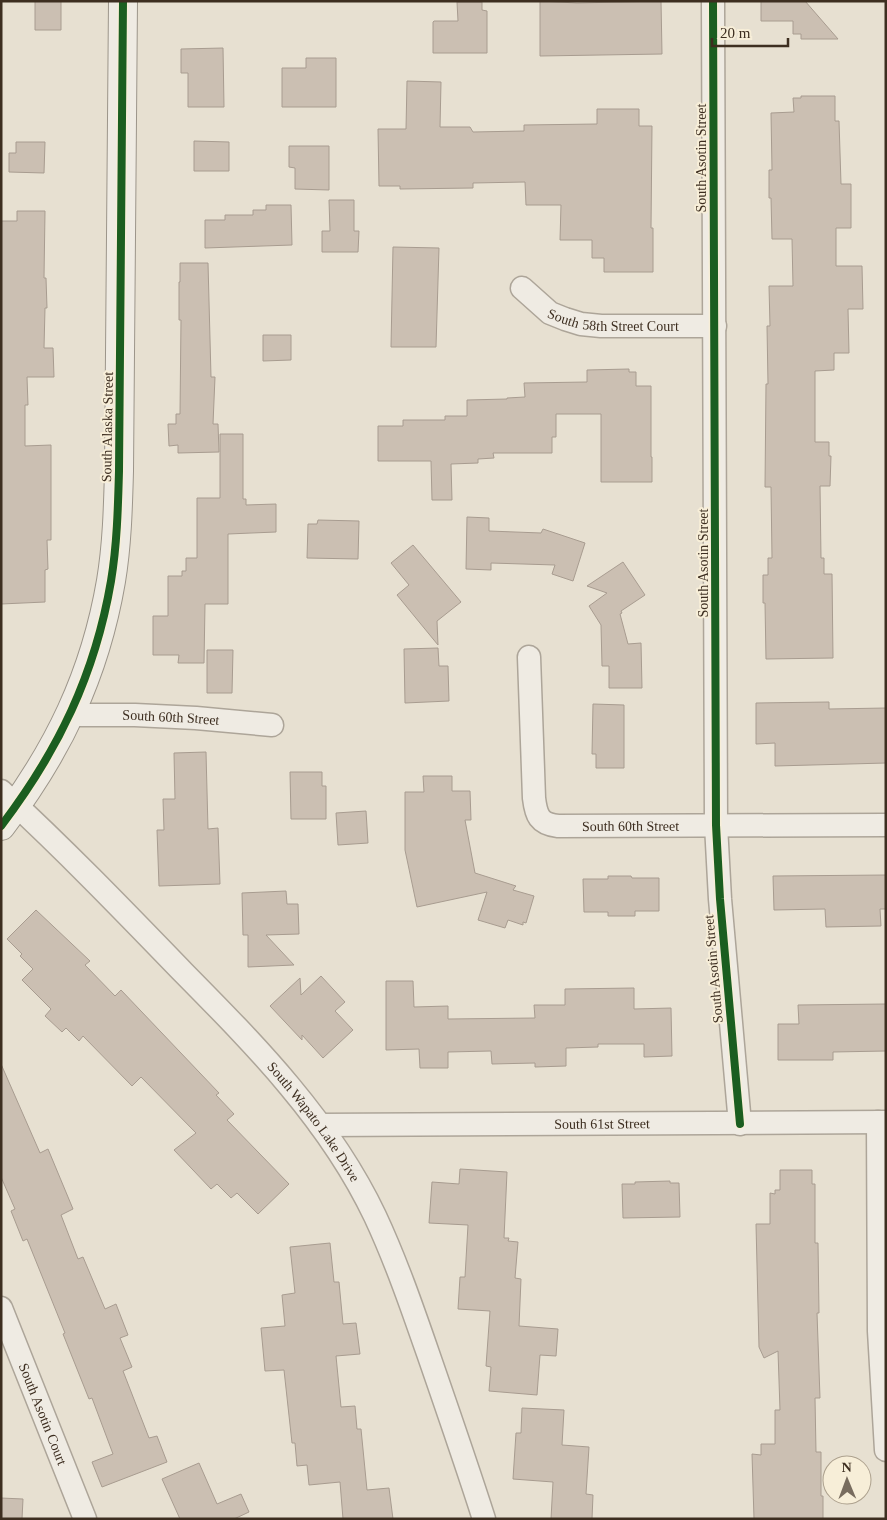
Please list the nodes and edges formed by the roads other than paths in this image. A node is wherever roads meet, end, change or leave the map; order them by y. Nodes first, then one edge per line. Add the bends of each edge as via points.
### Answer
1 (122, 1) edge
2 (713, 1) edge
3 (522, 288) dead end
4 (715, 326) junction
5 (529, 657) dead end
6 (70, 715) junction
7 (272, 725) dead end
8 (6, 808) edge
9 (716, 825) junction
10 (886, 825) edge
11 (882, 1122) edge
12 (740, 1124) junction
13 (320, 1125) junction
14 (1, 1308) edge
15 (886, 1450) edge
16 (86, 1519) edge
17 (484, 1519) edge

1 - 6 street, South Alaska Street via 118,509 106,610 92,660
2 - 4 street, South Asotin Street
3 - 4 street, South 58th Street Court via 550,313 581,324
4 - 9 street, South Asotin Street
5 - 9 street, South 60th Street via 532,771 535,810 540,819 558,826
6 - 7 street, South 60th Street via 196,718
6 - 8 street, South Alaska Street via 47,759
8 - 13 street, South Wapato Lake Drive via 83,869 268,1061
9 - 10 street, South 60th Street
9 - 12 street, South Asotin Street
11 - 12 street, South 61st Street
11 - 15 street via 879,1331
12 - 13 street, South 61st Street
13 - 17 street, South Wapato Lake Drive via 370,1207 397,1267
14 - 16 street, South Asotin Court

